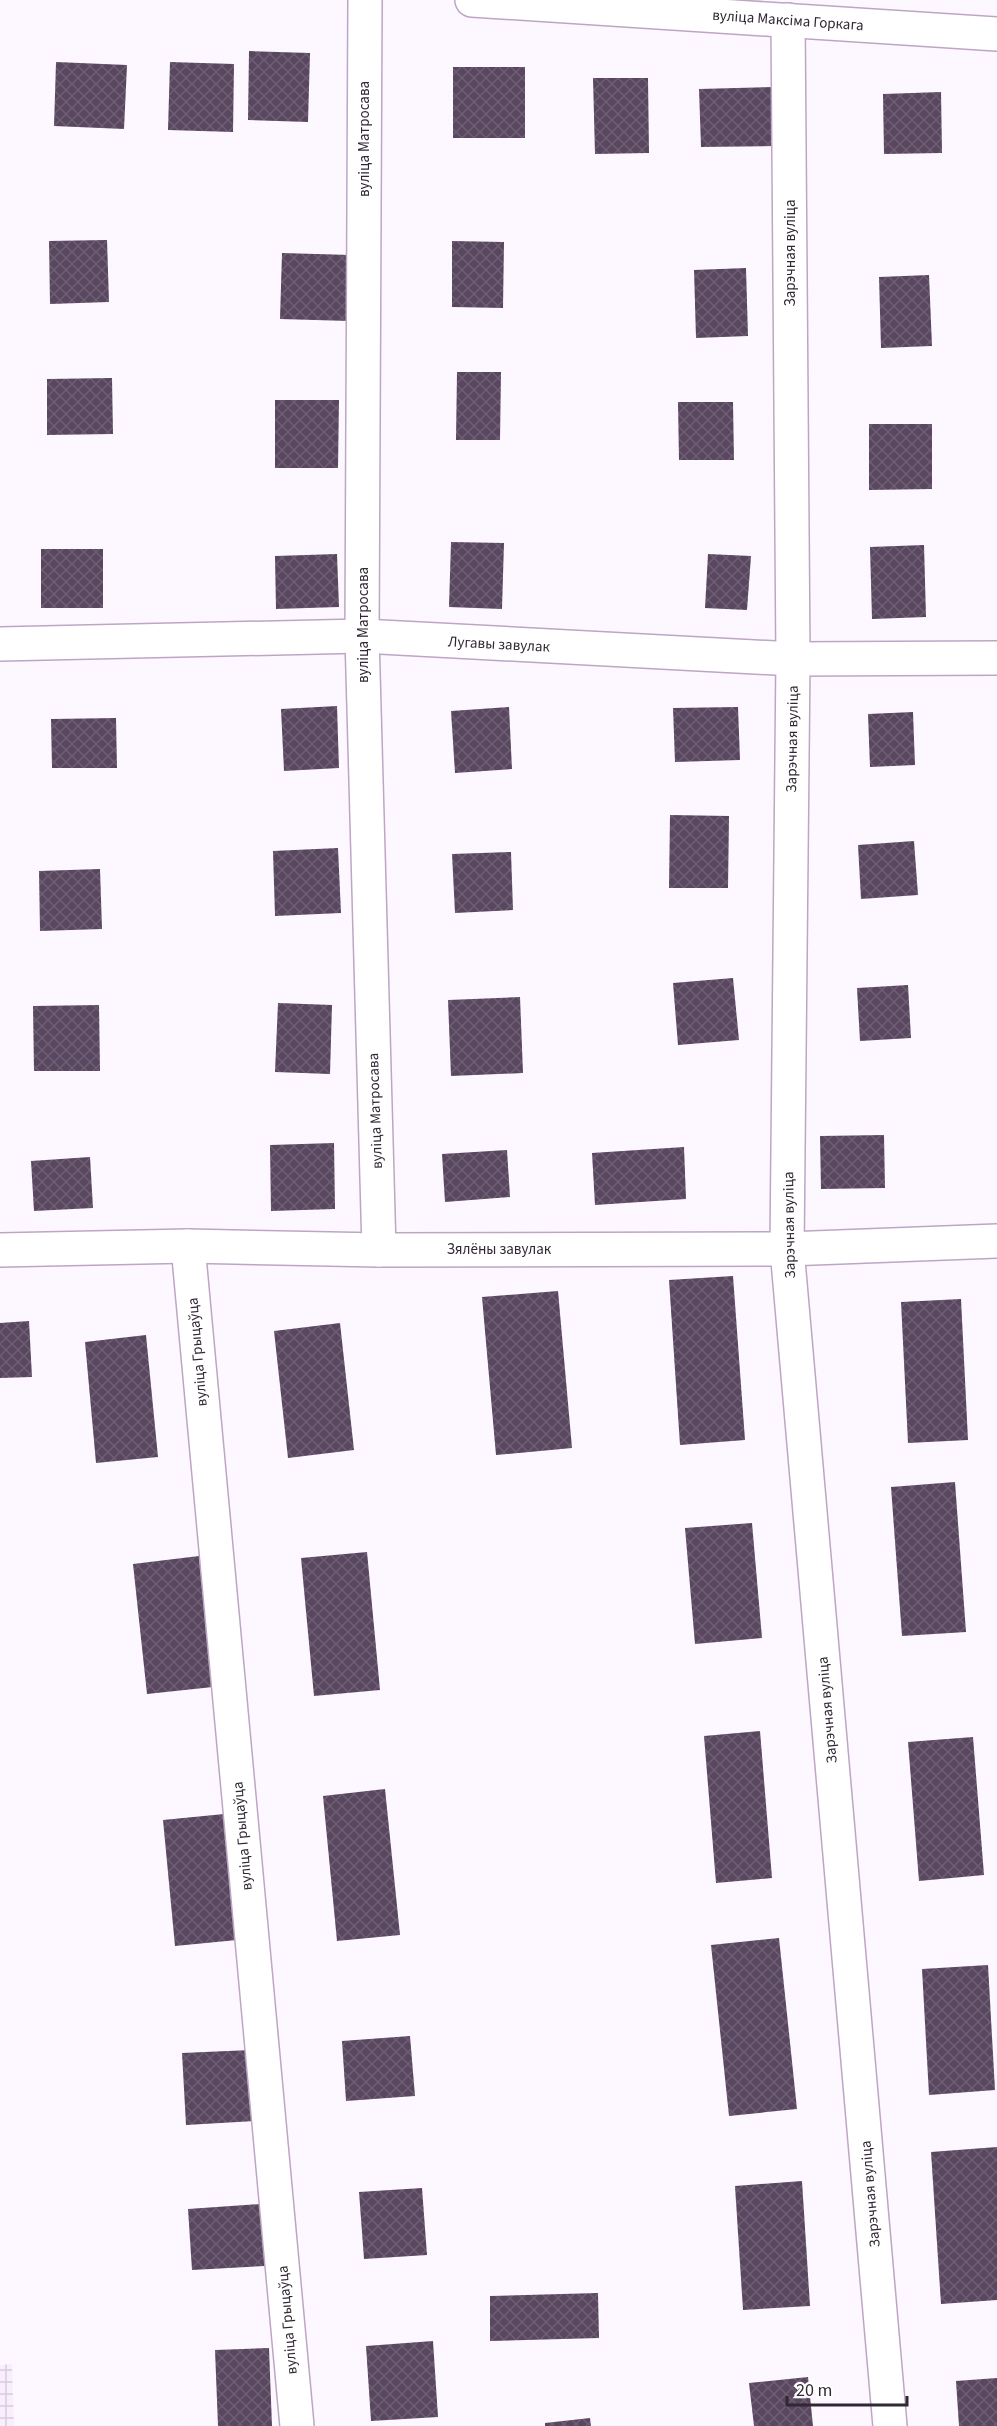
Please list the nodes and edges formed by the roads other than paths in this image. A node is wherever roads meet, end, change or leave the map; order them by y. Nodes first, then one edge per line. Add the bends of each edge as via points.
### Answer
1 (365, 0) edge
2 (472, 0) edge
3 (788, 20) junction
4 (997, 34) edge
5 (362, 636) junction
6 (0, 644) edge
7 (997, 658) edge
8 (793, 659) junction
9 (997, 1241) edge
10 (188, 1246) junction
11 (787, 1249) junction
12 (0, 1250) edge
13 (379, 1250) junction
14 (297, 2426) edge
15 (890, 2426) edge

1 - 5 street, вуліца Матросава
2 - 3 street, вуліца Максіма Горкага
3 - 4 street, вуліца Максіма Горкага
3 - 8 street, Зарэчная вуліца
5 - 6 street, Лугавы завулак
5 - 8 street, Лугавы завулак
5 - 13 street, вуліца Матросава
7 - 8 street, Лугавы завулак
8 - 11 street, Зарэчная вуліца
9 - 11 street, Зялёны завулак
10 - 12 street, Зялёны завулак
10 - 13 street, Зялёны завулак
10 - 14 street, вуліца Грыцаўца
11 - 13 street, Зялёны завулак
11 - 15 street, Зарэчная вуліца

